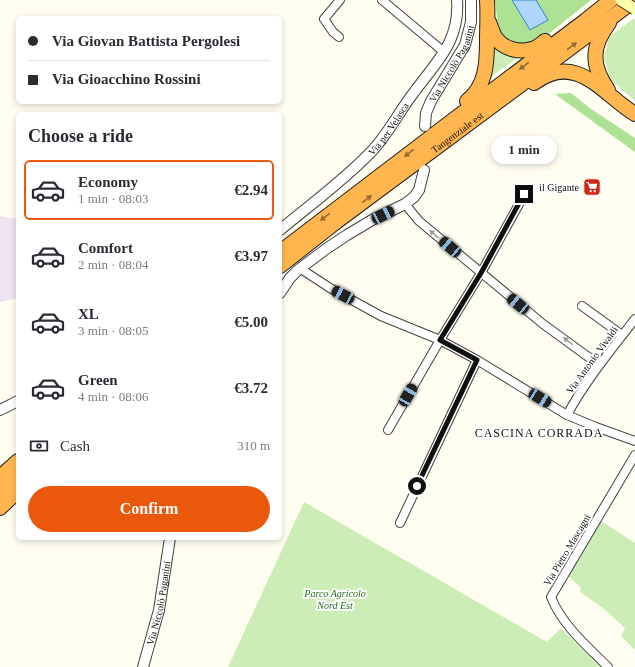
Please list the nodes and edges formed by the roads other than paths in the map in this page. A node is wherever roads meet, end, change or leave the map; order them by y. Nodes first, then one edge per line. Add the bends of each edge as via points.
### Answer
1 (340, 0) edge
2 (382, 0) edge
3 (457, 0) edge
4 (471, 0) edge
5 (487, 0) edge
6 (634, 0) edge
7 (607, 2) edge
8 (620, 6) edge
9 (635, 9) edge
10 (488, 20) junction
11 (585, 21) junction
12 (339, 37) dead end
13 (444, 52) junction
14 (613, 96) junction
15 (496, 103) junction
16 (635, 114) edge
17 (425, 126) dead end
18 (440, 130) junction
19 (424, 170) dead end
20 (524, 194) dead end
21 (405, 204) junction
22 (282, 228) edge
23 (282, 250) edge
24 (282, 264) edge
25 (302, 269) junction
26 (481, 273) junction
27 (282, 292) edge
28 (582, 306) dead end
29 (635, 319) edge
30 (622, 335) junction
31 (440, 340) junction
32 (477, 360) junction
33 (600, 364) junction
34 (16, 402) edge
35 (0, 410) edge
36 (567, 414) junction
37 (388, 430) dead end
38 (635, 441) edge
39 (635, 455) edge
40 (16, 463) edge
41 (0, 477) edge
42 (16, 479) edge
43 (16, 493) edge
44 (0, 494) edge
45 (0, 508) edge
46 (400, 522) dead end
47 (170, 540) edge
48 (143, 667) edge
49 (608, 667) edge

1 - 12 street via 324,19
2 - 13 street
3 - 13 street, Via per Velasca via 456,25
4 - 17 street, Via Niccolò Paganini via 471,22 466,45 431,100
5 - 10 highway
6 - 8 highway, Tangenziale est
7 - 11 highway, Tangenziale est
8 - 9 main road, bridge
8 - 14 highway via 600,37 595,51 599,74
15 -> 8 highway, Tangenziale est
10 - 11 highway via 498,40 510,49 521,51 534,48 563,27
10 - 18 highway via 487,63 480,86 474,96 451,114
11 -> 18 highway, Tangenziale est
13 - 22 street, Via per Velasca via 371,153
14 - 15 highway via 582,76 561,72 538,80 510,100
14 - 16 highway
24 -> 15 highway, Tangenziale est
18 -> 23 highway, Tangenziale est
19 - 21 street via 419,190
20 - 26 street
21 - 25 street via 356,229
26 -> 21 street via 419,221
25 - 27 street
25 - 31 street via 306,274 381,316
26 - 31 street
33 -> 26 street via 543,324
28 - 30 street
29 - 30 street, Via Antonio Vivaldi
30 - 33 street, Via Antonio Vivaldi
31 - 32 street
31 - 37 street
32 - 36 street
32 - 46 street
33 - 36 street, Via Antonio Vivaldi
34 - 35 street
36 - 38 street
39 - 49 street, Via Pietro Mascagni via 551,597 572,631
40 - 41 highway
42 - 44 highway
43 - 45 highway
47 - 48 street, Via Niccolò Paganini via 159,610

